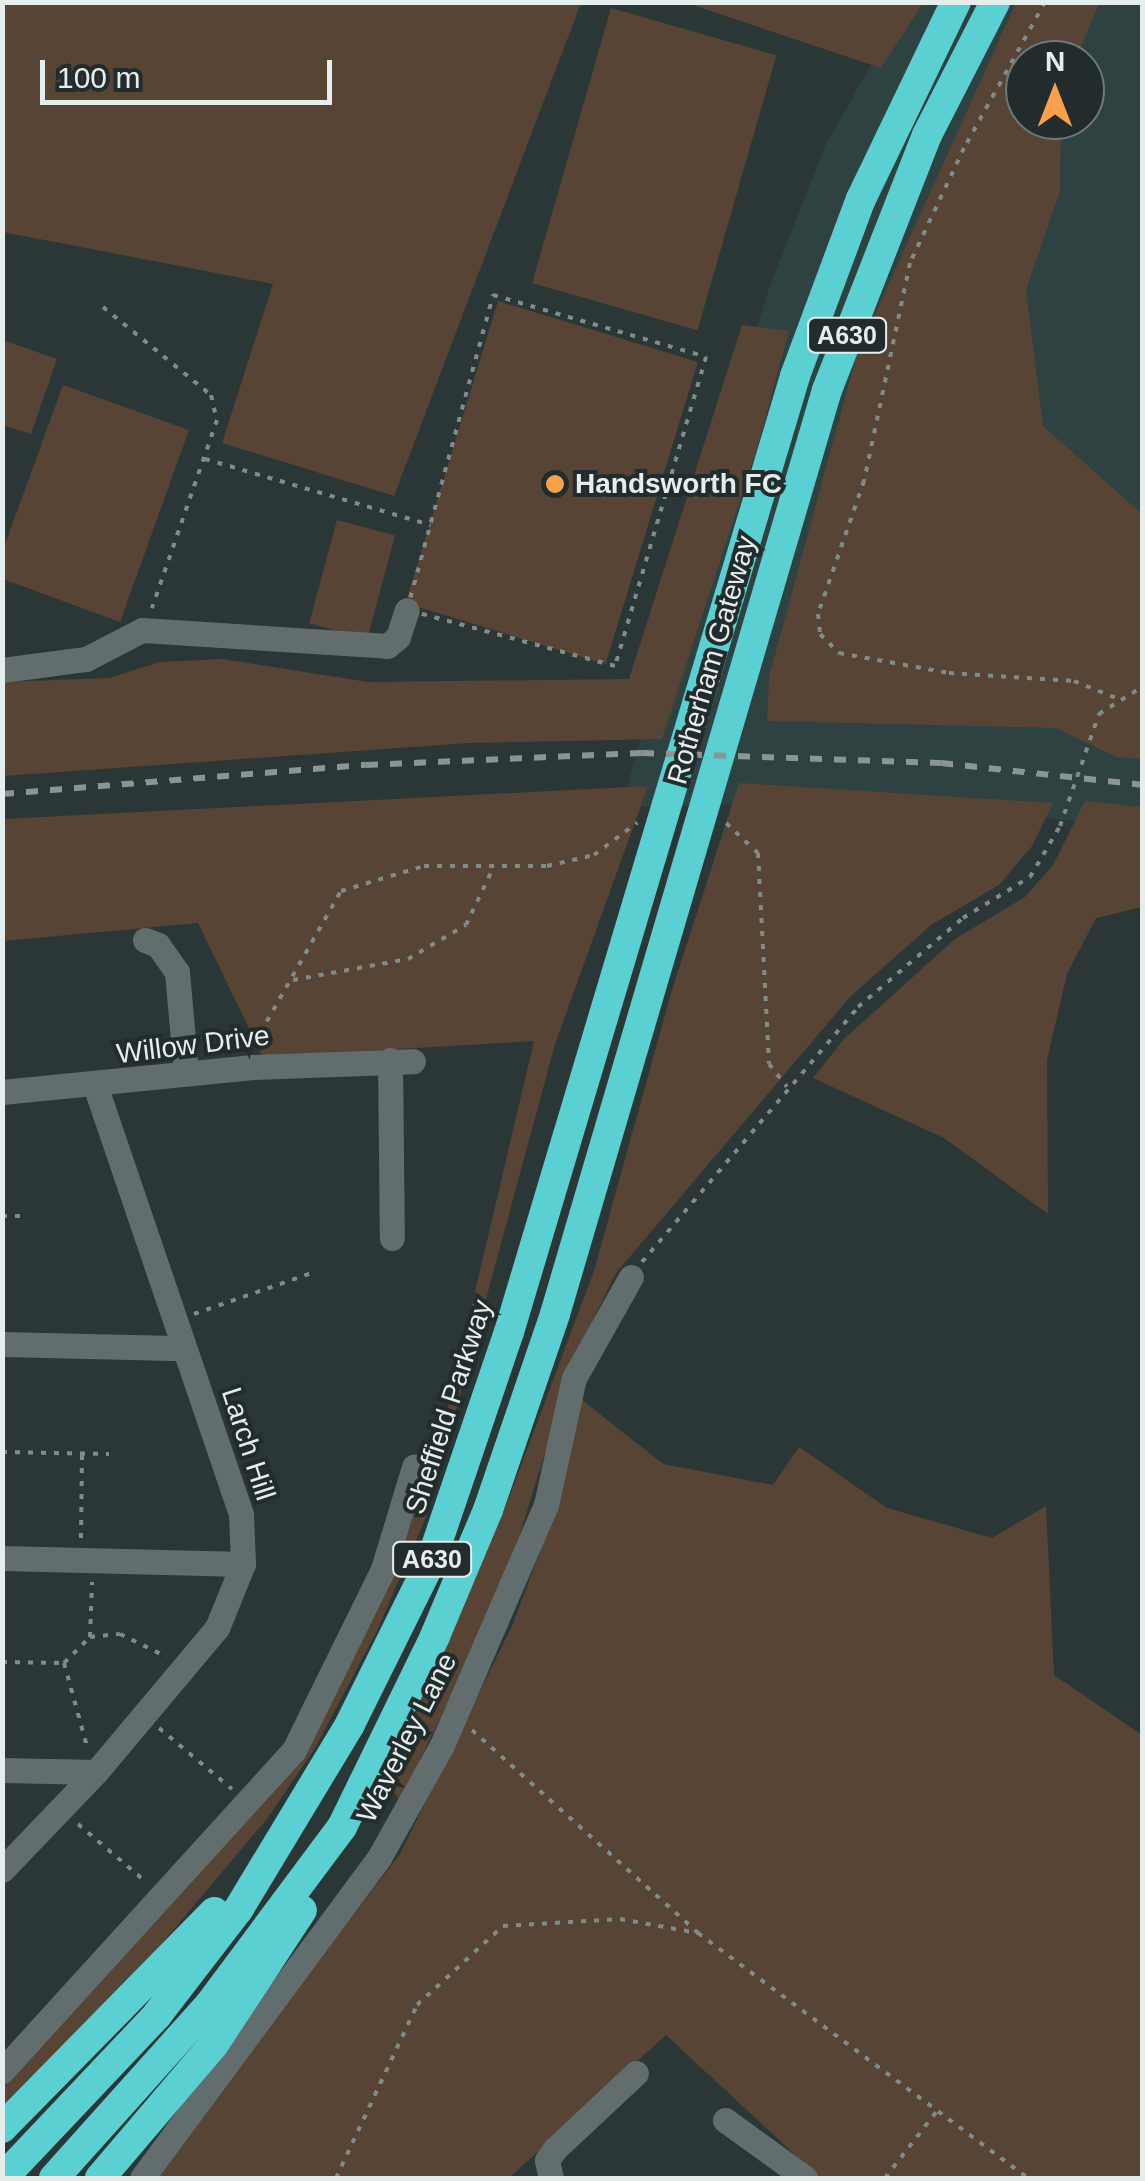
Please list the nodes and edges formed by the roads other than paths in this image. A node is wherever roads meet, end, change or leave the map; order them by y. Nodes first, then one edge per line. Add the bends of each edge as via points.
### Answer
1 (956, 2) edge
2 (996, 2) edge
3 (408, 610) road end
4 (2, 670) edge
5 (653, 829) joint
6 (145, 940) dead end
7 (186, 1073) junction
8 (96, 1087) junction
9 (2, 1092) edge
10 (392, 1238) dead end
11 (631, 1277) road end
12 (2, 1344) edge
13 (184, 1348) junction
14 (414, 1468) dead end
15 (2, 1558) edge
16 (242, 1564) junction
17 (2, 1770) edge
18 (96, 1772) junction
19 (304, 1802) junction
20 (342, 1827) junction
21 (2, 1870) edge
22 (2, 2071) edge
23 (636, 2073) dead end
24 (725, 2120) dead end
25 (2, 2128) edge
26 (542, 2176) edge
27 (3, 2178) edge
28 (54, 2178) edge
29 (100, 2178) edge
30 (142, 2178) edge
31 (804, 2178) edge

1 - 5 highway, Rotherham Gateway / A630 via 828,280
2 - 20 highway, Rotherham Gateway / A630 via 927,136 860,298 738,684 702,830 554,1314 488,1510
3 - 4 street via 387,646 142,630 86,659
5 - 19 highway, Sheffield Parkway / A630 via 452,1505 392,1648
6 - 7 street via 158,945 177,972
7 - 8 street, Willow Drive
7 - 10 street, Willow Drive via 402,1061
8 - 9 street, Willow Drive
8 - 13 street, Larch Hill
11 - 30 street, Waverley Lane via 574,1378 546,1505 457,1716 380,1856
12 - 13 street
13 - 16 street, Larch Hill via 241,1514
14 - 22 street via 384,1569 316,1714 247,1802
15 - 16 street
16 - 18 street, Larch Hill via 217,1628
17 - 18 street
18 - 21 street, Larch Hill
19 - 25 highway, A630 via 149,1984
19 - 27 highway, Sheffield Parkway / A630 via 238,1910 158,2016
20 - 28 highway, A630 via 210,2004
20 - 29 highway, A630 via 253,1989
23 - 26 street via 555,2149
24 - 31 street

